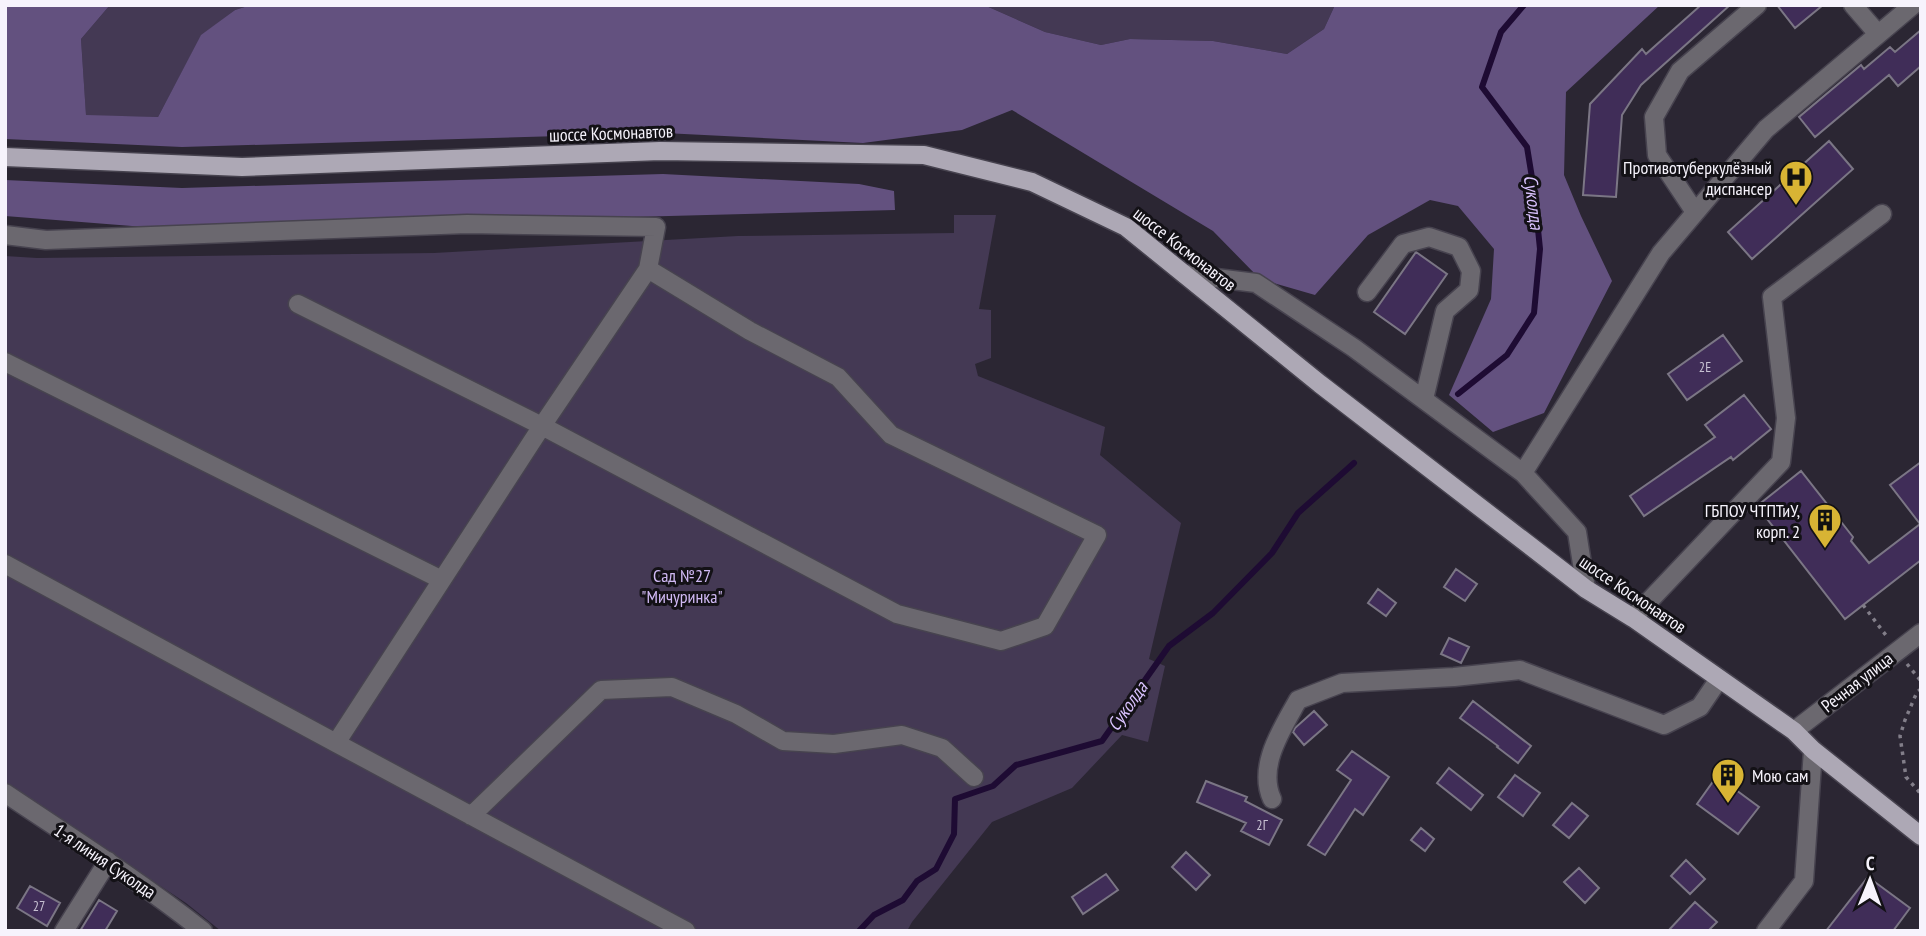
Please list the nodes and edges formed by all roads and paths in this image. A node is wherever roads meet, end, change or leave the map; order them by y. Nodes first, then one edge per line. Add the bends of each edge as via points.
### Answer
1 (1757, 5) edge
2 (1853, 5) edge
3 (1913, 5) edge
4 (1878, 34) junction
5 (5, 158) edge
6 (1695, 212) junction
7 (1882, 214) dead end
8 (5, 235) edge
9 (648, 269) junction
10 (1184, 274) junction
11 (1367, 292) dead end
12 (298, 304) dead end
13 (5, 362) edge
14 (1424, 400) junction
15 (542, 426) junction
16 (1523, 473) junction
17 (5, 564) edge
18 (442, 580) junction
19 (1586, 589) junction
20 (1633, 618) junction
21 (1921, 633) edge
22 (1719, 679) junction
23 (1921, 689) edge
24 (1794, 731) junction
25 (336, 743) junction
26 (1814, 750) junction
27 (974, 777) dead end
28 (5, 793) edge
29 (1921, 794) edge
30 (1272, 799) dead end
31 (471, 816) junction
32 (1921, 836) edge
33 (108, 862) junction
34 (64, 931) edge
35 (203, 931) edge
36 (686, 931) edge
37 (1766, 931) edge

1 - 6 street via 1680,71 1654,117 1657,155
2 - 4 street
3 - 4 street
4 - 6 street via 1766,129
5 - 10 main road, шоссе Космонавтов via 243,167 660,151 924,155 1032,182 1126,227
6 - 16 street via 1661,253
7 - 20 street via 1772,298 1786,418 1781,462
8 - 9 street via 46,240 467,224 656,228
9 - 15 street
9 - 15 street via 838,377 891,435 1097,535 1045,626 1001,641 897,614
10 - 14 street via 1256,283
10 - 19 main road, шоссе Космонавтов
11 - 14 street via 1403,244 1429,237 1459,247 1471,271 1469,290 1445,310
12 - 15 street
13 - 18 street
14 - 16 street
15 - 18 street
16 - 19 street via 1577,532
17 - 25 street
18 - 25 street
19 - 20 main road, шоссе Космонавтов
20 - 22 main road, шоссе Космонавтов
21 - 24 street, Речная улица
22 - 24 main road, шоссе Космонавтов
22 - 30 street via 1699,706 1664,725 1520,670 1342,683 1298,701 1273,748 1266,787
23 - 29 path via 1900,736 1906,777
24 - 26 main road, шоссе Космонавтов
25 - 31 street
26 - 32 main road, шоссе Космонавтов
26 - 37 street via 1804,881
27 - 31 street via 942,748 902,735 834,744 783,741 736,714 672,687 601,690
28 - 33 street, 1-я линия Суколда
31 - 36 street
33 - 34 street
33 - 35 street, 1-я линия Суколда

